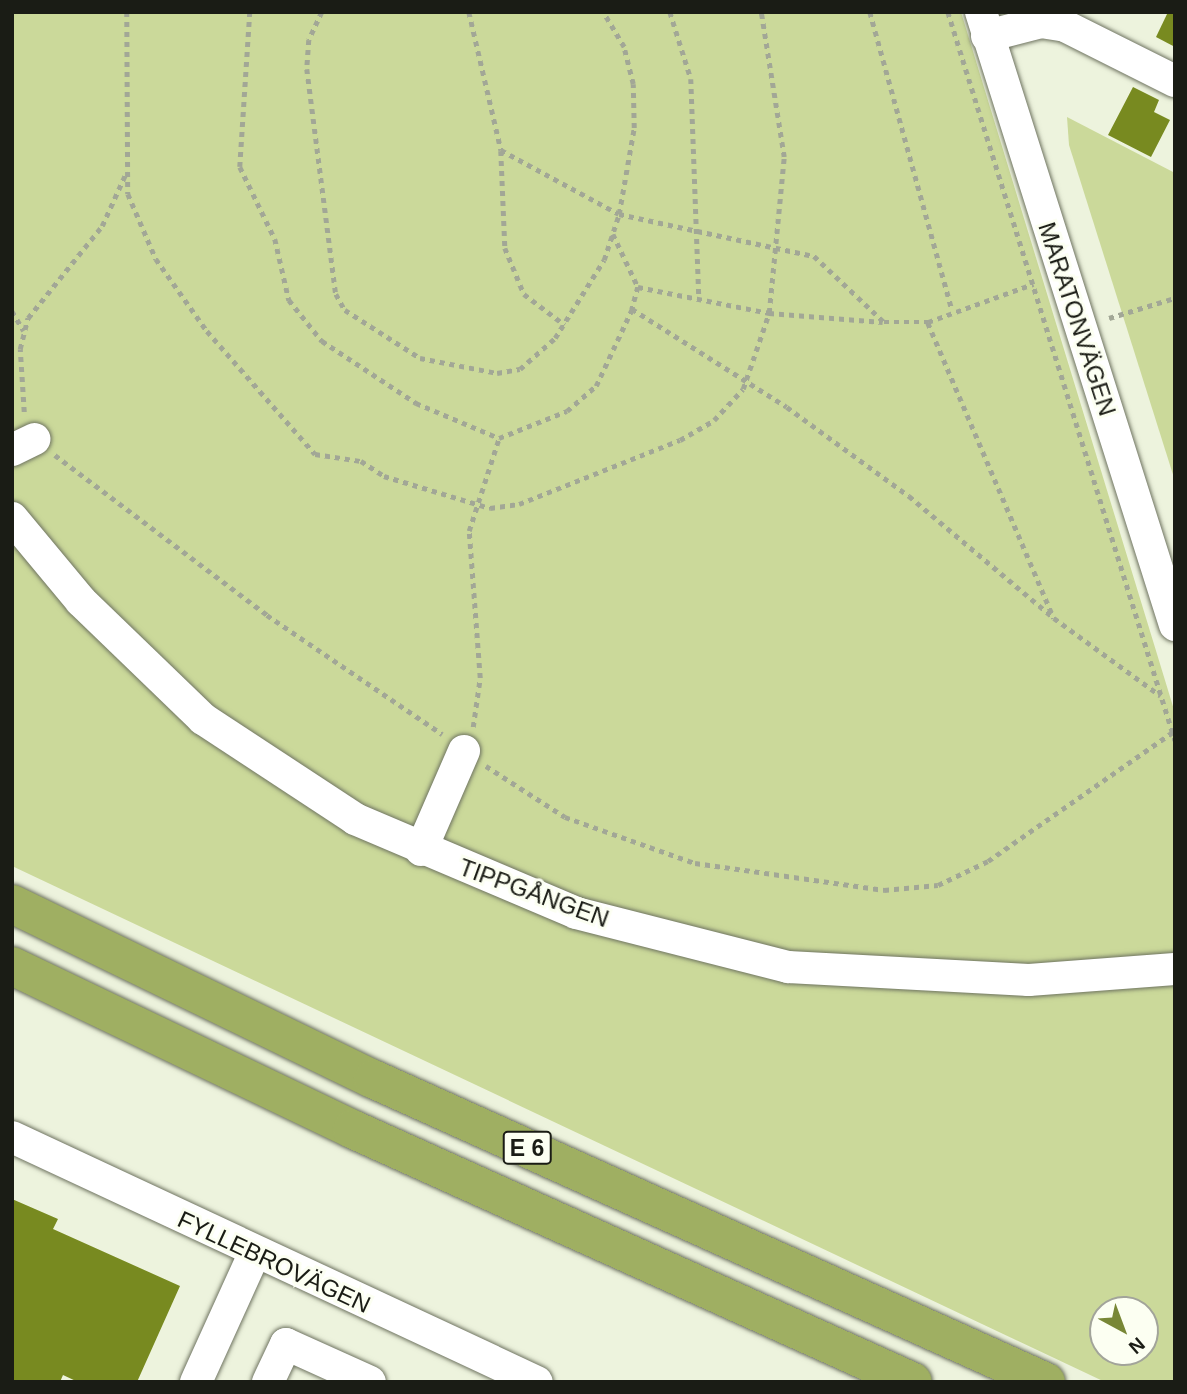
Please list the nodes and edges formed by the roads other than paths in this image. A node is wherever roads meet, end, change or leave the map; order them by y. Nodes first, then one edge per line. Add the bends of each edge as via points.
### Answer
1 (984, 24) edge
2 (1175, 81) edge
3 (12, 518) edge
4 (1175, 625) edge
5 (464, 751) road end
6 (421, 850) junction
7 (12, 904) edge
8 (12, 966) edge
9 (1175, 969) edge
10 (12, 1137) edge
11 (254, 1254) junction
12 (196, 1382) edge
13 (268, 1382) edge
14 (370, 1382) edge
15 (537, 1382) edge
16 (913, 1382) edge
17 (1046, 1382) edge

1 - 2 street via 1065,26
1 - 4 street, MARATONVÄGEN
3 - 6 street, TIPPGÅNGEN via 81,601 203,719 355,819
5 - 6 street
6 - 9 street, TIPPGÅNGEN via 576,913 788,967 1029,980
7 - 17 highway, E 6 via 373,1079
8 - 16 highway, E 6 via 340,1123
10 - 11 street, FYLLEBROVÄGEN
11 - 12 street
11 - 15 street, FYLLEBROVÄGEN
13 - 14 street via 286,1344

